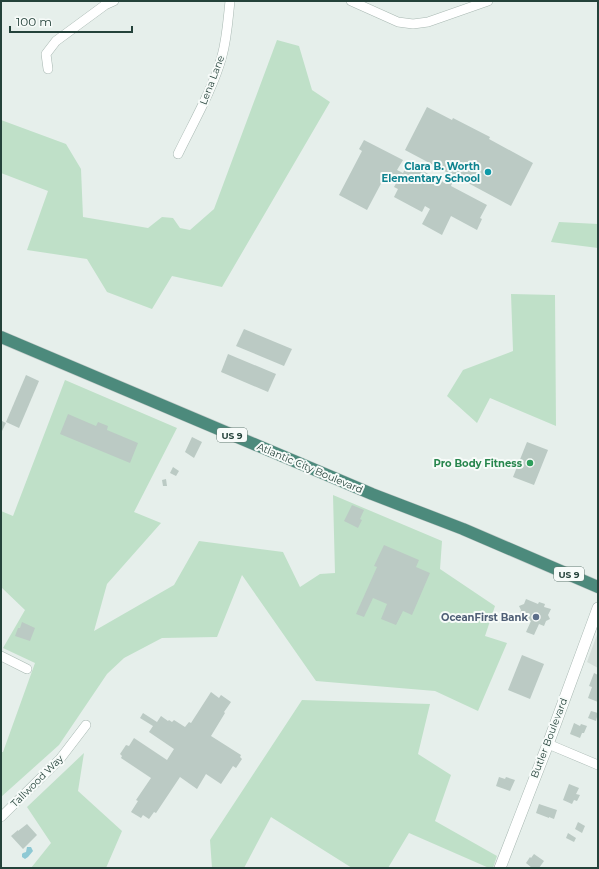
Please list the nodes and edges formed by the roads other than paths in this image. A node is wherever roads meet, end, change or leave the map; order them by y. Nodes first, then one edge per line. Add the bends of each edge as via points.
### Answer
1 (114, 1) edge
2 (230, 1) edge
3 (351, 1) edge
4 (488, 1) edge
5 (48, 69) dead end
6 (178, 154) dead end
7 (1, 337) edge
8 (598, 587) edge
9 (598, 608) edge
10 (1, 656) edge
11 (27, 669) dead end
12 (86, 725) dead end
13 (548, 744) junction
14 (598, 766) edge
15 (1, 817) edge
16 (500, 868) edge

1 - 5 street via 56,41 46,54
2 - 6 street, Lena Lane via 222,56 214,80
3 - 4 street via 398,22 413,24 428,22
7 - 8 highway, Atlantic City Boulevard / US 9
9 - 13 street, Butler Boulevard
10 - 11 street
12 - 15 street, Tallwood Way via 60,759
13 - 14 street
13 - 16 street, Butler Boulevard

